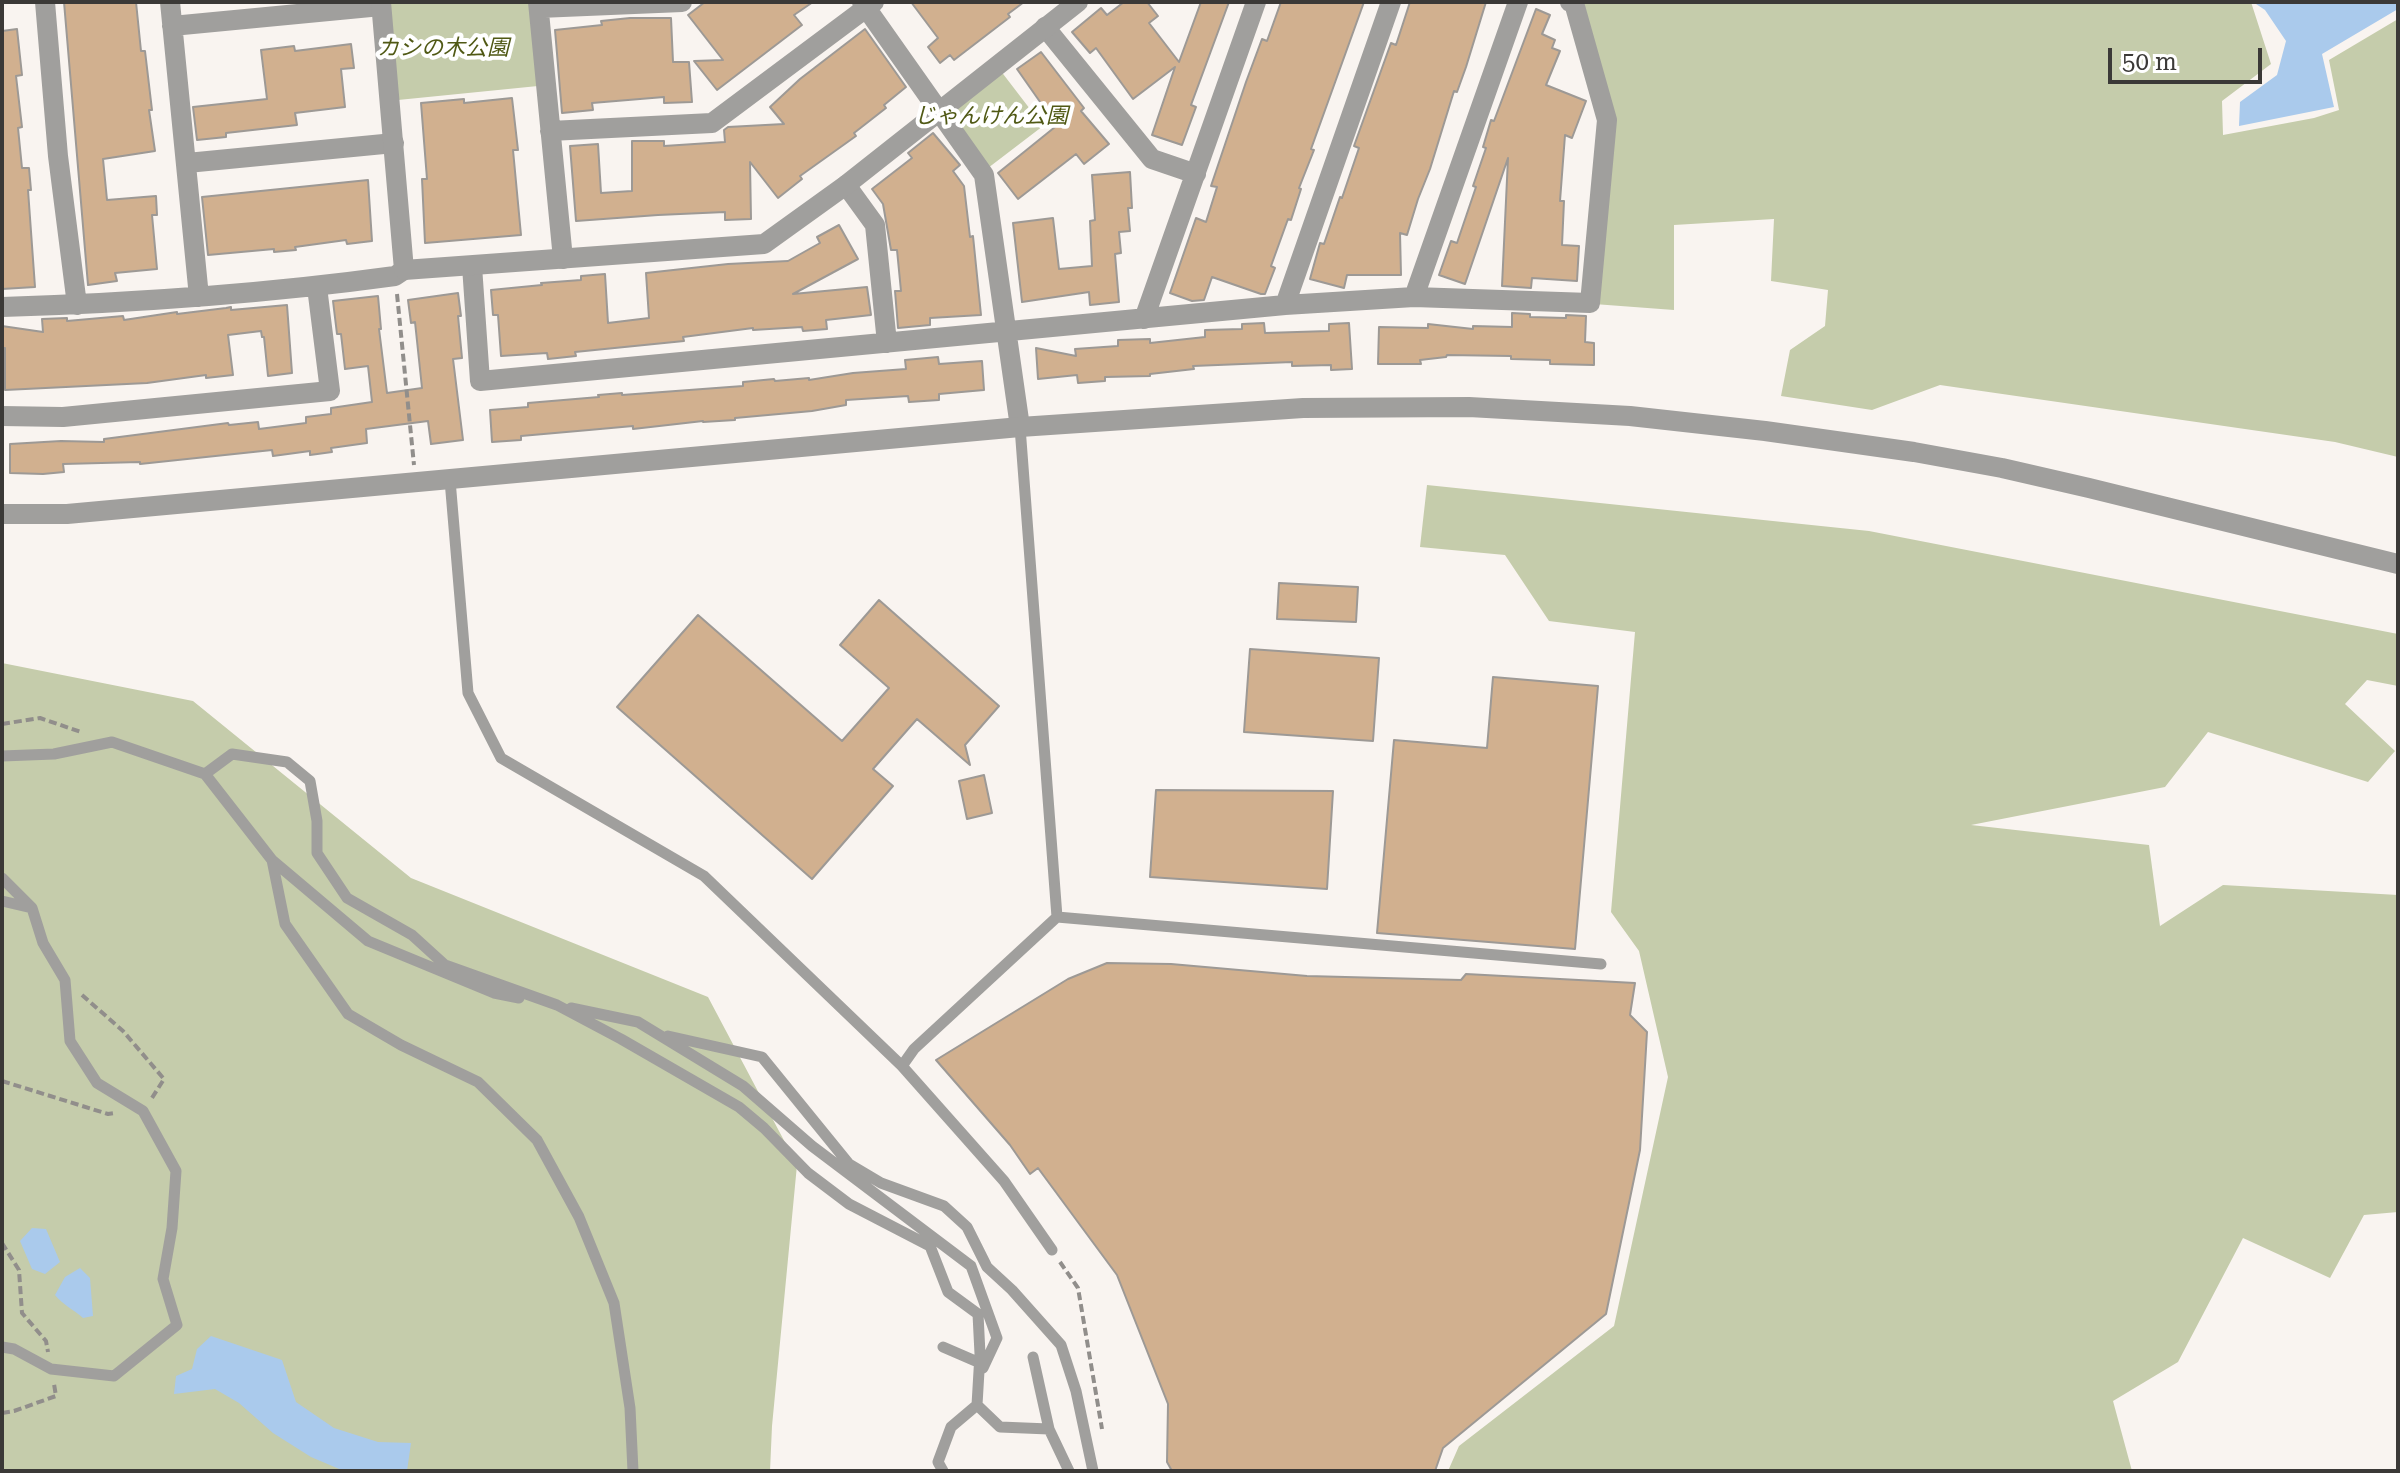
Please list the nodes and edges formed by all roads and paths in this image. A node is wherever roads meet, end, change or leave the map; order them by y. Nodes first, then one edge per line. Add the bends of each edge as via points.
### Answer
1 (45, 2) edge
2 (170, 2) edge
3 (682, 2) edge
4 (1078, 2) edge
5 (1256, 2) edge
6 (1391, 2) edge
7 (1518, 2) edge
8 (1570, 2) edge
9 (381, 4) edge
10 (867, 4) edge
11 (538, 5) edge
12 (172, 26) junction
13 (1045, 27) junction
14 (939, 112) junction
15 (550, 131) junction
16 (394, 143) junction
17 (187, 163) junction
18 (1196, 174) junction
19 (846, 185) junction
20 (563, 259) junction
21 (472, 266) junction
22 (400, 273) junction
23 (317, 287) junction
24 (199, 297) junction
25 (1414, 297) junction
26 (77, 305) junction
27 (1285, 305) junction
28 (2, 307) edge
29 (1144, 319) junction
30 (1007, 332) junction
31 (887, 343) junction
32 (2, 416) edge
33 (1020, 427) junction
34 (450, 480) junction
35 (416, 483) junction
36 (2, 514) edge
37 (2398, 564) edge
38 (2, 724) edge
39 (112, 742) junction
40 (2, 756) edge
41 (205, 774) junction
42 (272, 860) junction
43 (2, 878) edge
44 (2, 901) edge
45 (32, 908) junction
46 (1057, 917) junction
47 (1601, 964) dead end
48 (557, 1005) junction
49 (656, 1033) junction
50 (902, 1066) junction
51 (1052, 1250) joint
52 (2, 1347) edge
53 (943, 1347) dead end
54 (1033, 1357) dead end
55 (980, 1363) junction
56 (979, 1377) junction
57 (977, 1405) junction
58 (1049, 1429) junction
59 (1104, 1441) dead end
60 (633, 1471) edge
61 (943, 1471) edge
62 (1069, 1471) edge
63 (1093, 1471) edge

1 - 26 street
2 - 12 street
3 - 11 street
4 - 13 street
5 - 18 street
6 - 27 street
7 - 25 street
8 - 25 street via 1607,120 1590,303
9 - 12 street
9 - 16 street
10 - 14 street
10 - 15 street via 712,123
11 - 15 street
12 - 17 street
13 - 14 street
13 - 18 street via 1152,159
14 - 19 street
14 - 30 street via 984,175
15 - 20 street
16 - 17 street
16 - 22 street
17 - 24 street
18 - 29 street
19 - 20 street via 764,244
19 - 31 street via 875,225
20 - 21 street
21 - 22 street
21 - 31 street via 480,381
22 - 23 street
22 - 35 path
23 - 24 street
23 - 32 street via 330,391 63,417
24 - 26 street
25 - 27 street
26 - 28 street
27 - 29 street
29 - 30 street
30 - 31 street
30 - 33 street
33 - 34 street
33 - 37 street via 1303,408 1469,407 1630,416 2002,468
33 - 46 lane
34 - 35 street
34 - 50 lane via 468,693 501,758 704,876
35 - 36 street via 67,514
38 - 39 path via 40,718
39 - 40 lane via 54,754
39 - 41 lane
41 - 42 lane
41 - 48 lane via 232,754 287,762 310,781 317,853 347,898 412,935 445,965
42 - 48 lane via 368,941 494,993
42 - 60 lane via 285,924 348,1014 478,1082 537,1140 579,1217 614,1303 630,1408
43 - 45 lane
44 - 45 lane
45 - 52 lane via 43,943 65,980 70,1041 97,1083 143,1111 176,1171 163,1279 177,1325 114,1376 51,1369
46 - 47 lane
46 - 50 lane
48 - 49 lane via 638,1022
48 - 55 lane via 739,1107 849,1204 930,1246 948,1292 978,1314
49 - 56 lane via 743,1086 812,1146 971,1266 997,1338
49 - 63 lane via 762,1057 849,1164 881,1183 944,1206 967,1227 987,1267 1061,1345
50 - 51 lane via 1004,1181
51 - 59 path via 1078,1288
53 - 55 lane
54 - 58 lane
55 - 56 lane
56 - 57 lane
57 - 58 lane via 1000,1427
57 - 61 lane via 951,1427 938,1462
58 - 62 lane

